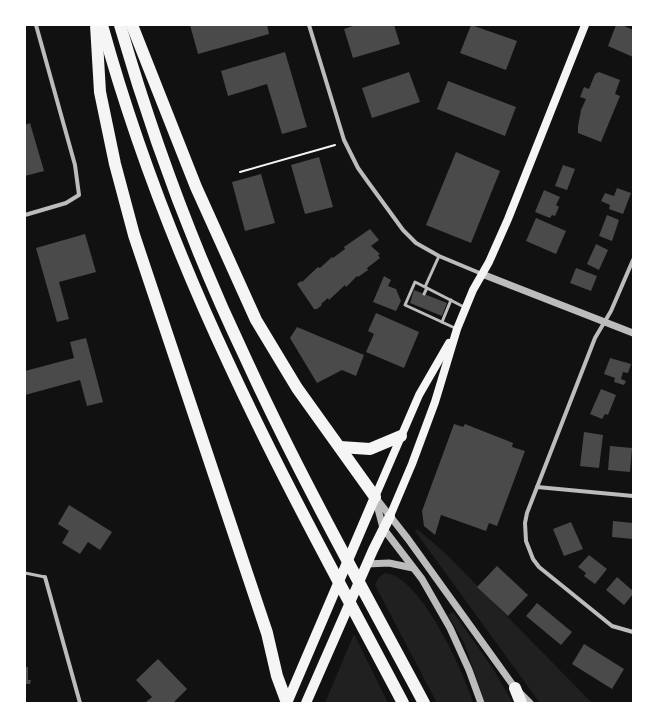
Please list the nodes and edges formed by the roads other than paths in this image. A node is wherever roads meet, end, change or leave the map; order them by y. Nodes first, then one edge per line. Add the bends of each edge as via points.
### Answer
1 (36, 25) edge
2 (96, 25) edge
3 (102, 25) edge
4 (120, 25) edge
5 (132, 25) edge
6 (309, 25) edge
7 (585, 25) edge
8 (25, 215) edge
9 (439, 256) junction
10 (633, 260) edge
11 (482, 274) junction
12 (426, 288) junction
13 (424, 294) dead end
14 (441, 295) junction
15 (439, 300) dead end
16 (451, 300) junction
17 (419, 306) dead end
18 (466, 308) junction
19 (417, 310) junction
20 (434, 312) dead end
21 (431, 317) junction
22 (605, 321) junction
23 (442, 322) junction
24 (457, 330) junction
25 (633, 333) edge
26 (401, 436) junction
27 (340, 447) junction
28 (537, 487) junction
29 (633, 496) edge
30 (375, 497) junction
31 (390, 516) junction
32 (383, 528) junction
33 (367, 564) junction
34 (413, 568) junction
35 (25, 573) edge
36 (45, 577) joint
37 (633, 632) edge
38 (515, 688) junction
39 (80, 703) edge
40 (287, 703) edge
41 (306, 703) edge
42 (403, 703) edge
43 (424, 703) edge
44 (481, 703) edge
45 (521, 703) edge
46 (530, 703) edge

1 - 8 street via 75,165 79,195 61,204
2 - 40 highway via 100,92 115,164 134,235 267,633 277,676
3 - 42 highway via 134,130 193,284 248,404
4 - 43 highway via 159,150 211,283 260,390
5 - 27 highway via 196,187 249,305 290,377
6 - 9 street via 344,140 358,168 408,237
7 - 11 main road via 511,212
9 - 11 street
9 - 12 lane
10 - 22 street
11 - 18 main road
11 - 22 street
12 - 13 lane
12 - 14 lane
12 - 19 lane via 415,282 405,305
14 - 15 lane
14 - 16 lane
16 - 18 lane
16 - 23 lane
17 - 19 lane
18 - 24 main road
19 - 21 lane
20 - 21 lane
21 - 23 lane
22 - 25 street
22 - 28 street via 595,338
23 - 24 lane
24 - 26 main road via 419,395
24 - 31 main road via 435,402
26 - 27 highway via 370,450
26 - 30 main road
27 - 30 highway
28 - 29 street
28 - 37 street via 525,523 526,541 533,559 539,567 612,626
30 - 31 street
30 - 32 street
30 - 40 main road
31 - 32 main road
31 - 38 street
32 - 33 main road
32 - 34 street
33 - 34 street via 389,563
33 - 41 main road
34 - 44 street via 429,590 450,628
35 - 36 lane
36 - 39 street
38 - 45 highway
38 - 46 street

